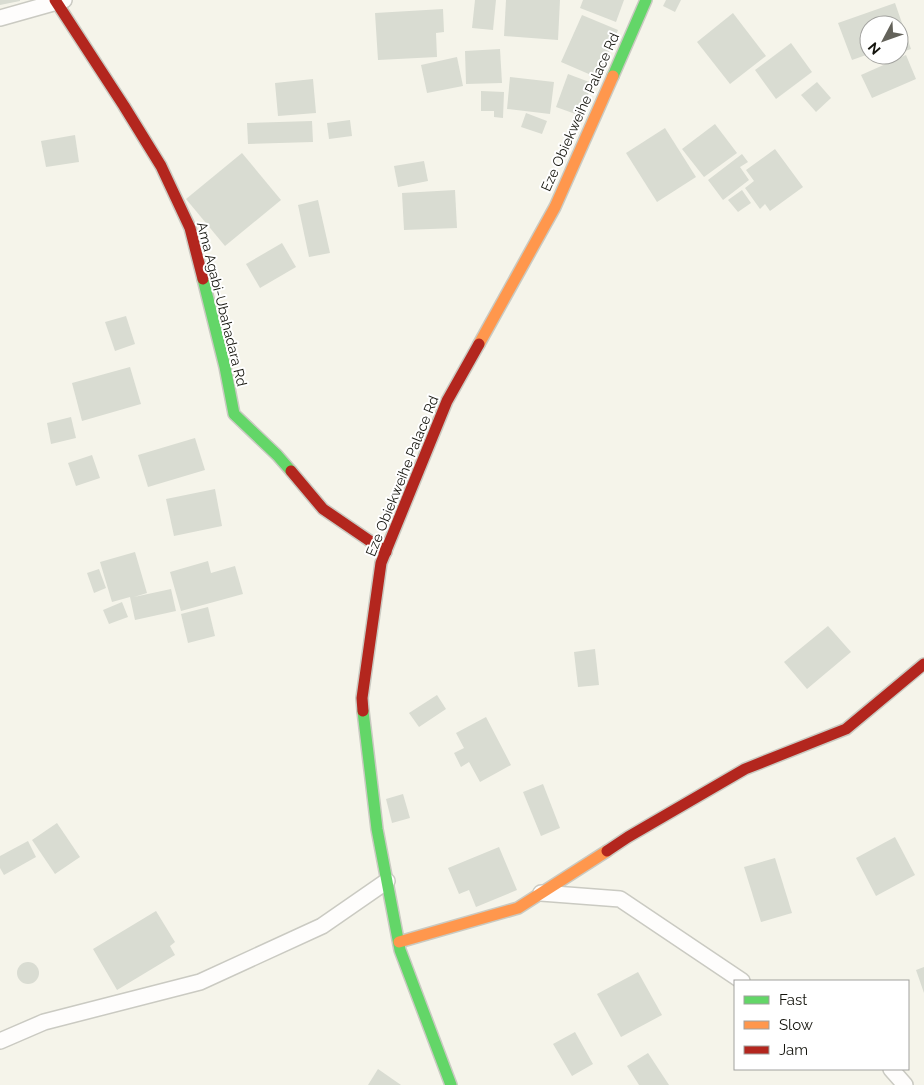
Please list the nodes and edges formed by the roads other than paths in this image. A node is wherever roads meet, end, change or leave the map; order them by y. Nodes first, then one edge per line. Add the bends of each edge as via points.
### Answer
1 (646, 0) edge
2 (59, 1) edge
3 (0, 18) edge
4 (386, 552) junction
5 (924, 664) edge
6 (387, 881) junction
7 (541, 893) junction
8 (399, 942) junction
9 (741, 980) edge
10 (0, 1041) edge
11 (892, 1070) edge
12 (451, 1085) edge
13 (905, 1085) edge

1 - 4 street, Eze Obiekweihe Palace Rd via 555,207 447,401
2 - 3 street
2 - 4 street, Ama Agabi-Ubahadara Rd via 161,166 190,228 234,414 276,455 323,509
4 - 6 street, Eze Obiekweihe Palace Rd via 381,564 362,698 377,830
5 - 7 street via 846,729 745,770 628,837
6 - 8 street, Eze Obiekweihe Palace Rd
6 - 10 street via 322,926 200,982 44,1022
7 - 8 street via 518,908
7 - 9 street via 620,899
8 - 12 street, Eze Obiekweihe Palace Rd
11 - 13 street

